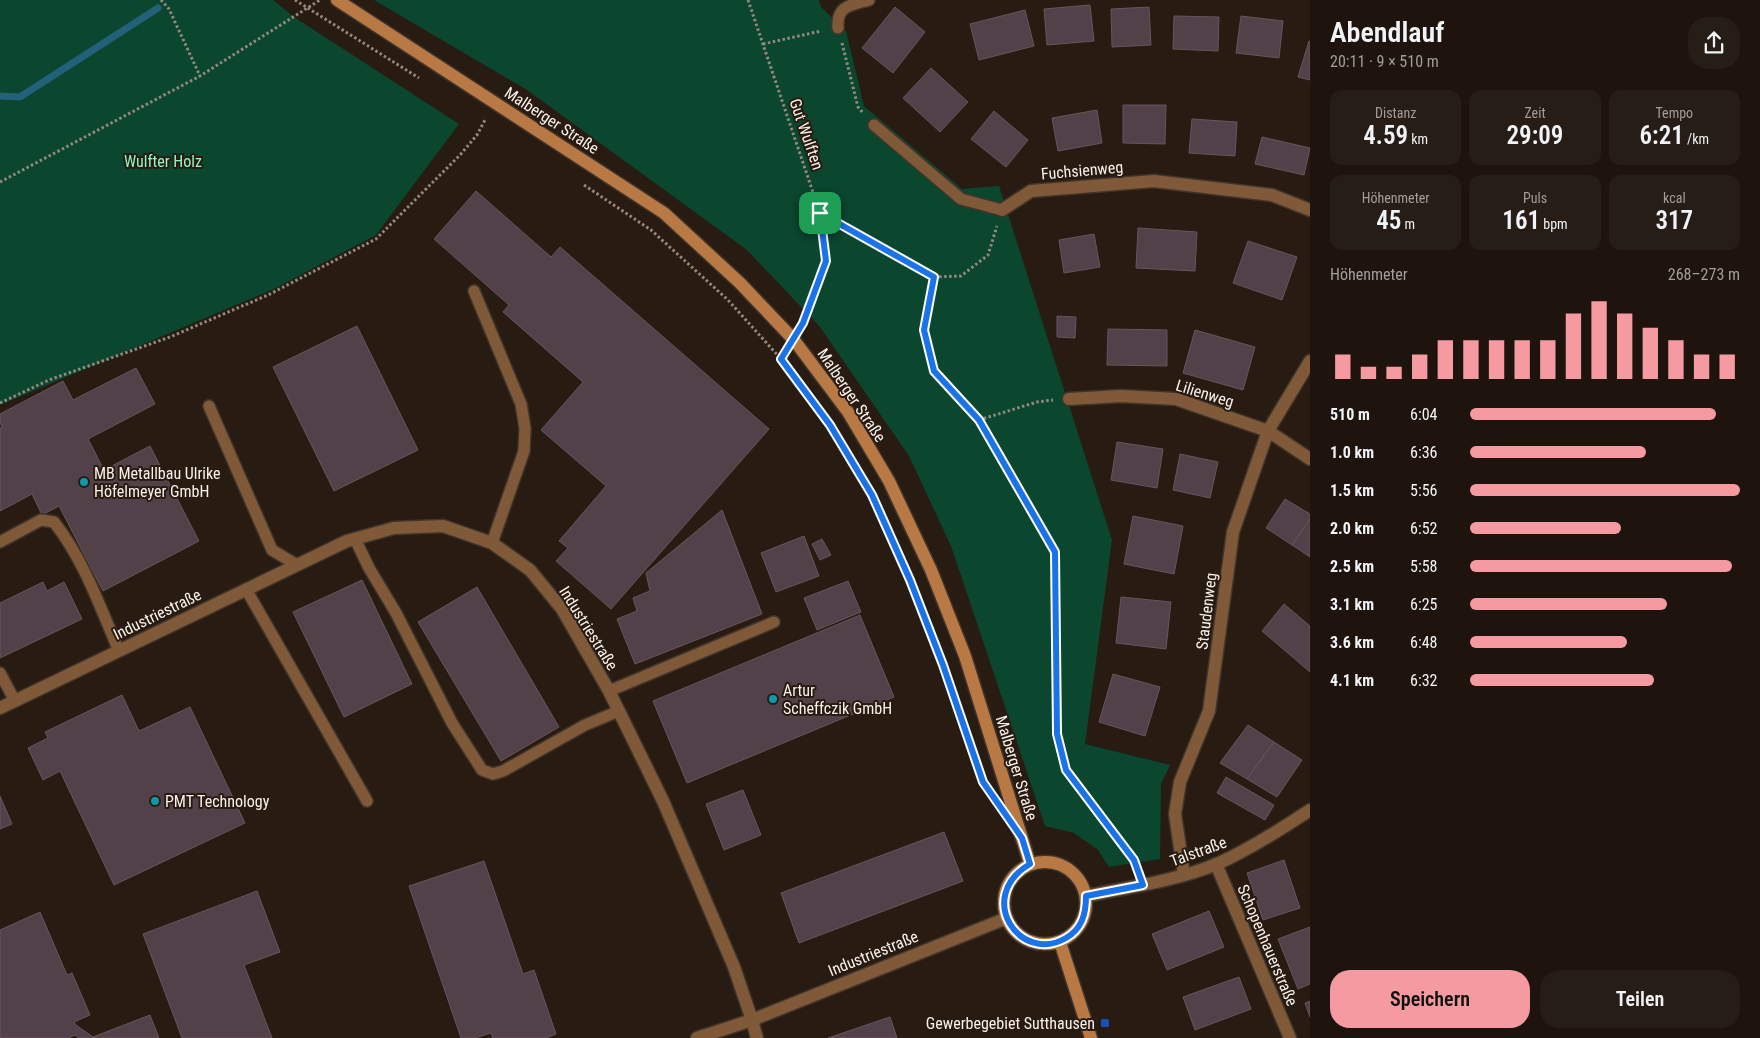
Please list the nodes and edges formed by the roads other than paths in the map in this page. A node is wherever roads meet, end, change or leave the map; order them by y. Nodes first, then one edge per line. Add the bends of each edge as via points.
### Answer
1 (337, 0) edge
2 (869, 0) edge
3 (838, 28) road end
4 (874, 125) road end
5 (1002, 210) joint
6 (1310, 210) edge
7 (474, 291) dead end
8 (1310, 361) edge
9 (1069, 399) road end
10 (209, 406) dead end
11 (1268, 432) junction
12 (1310, 459) edge
13 (355, 539) junction
14 (0, 542) edge
15 (492, 543) junction
16 (297, 565) junction
17 (246, 589) junction
18 (774, 622) dead end
19 (119, 651) junction
20 (0, 673) edge
21 (609, 690) junction
22 (15, 701) junction
23 (0, 708) edge
24 (619, 711) junction
25 (368, 801) dead end
26 (1310, 810) edge
27 (1030, 864) junction
28 (1216, 864) junction
29 (1184, 875) junction
30 (1086, 896) junction
31 (1007, 918) junction
32 (1060, 942) junction
33 (752, 1020) junction
34 (697, 1038) edge
35 (757, 1038) edge
36 (1092, 1038) edge
37 (1290, 1038) edge

1 - 27 street, Malberger Straße via 664,213 740,283 794,340 848,412 889,481 931,570 965,656
2 - 3 lane via 841,11 837,18
4 - 5 lane via 961,200
5 - 6 street, Fuchsienweg via 1031,191 1154,181 1272,195
7 - 15 lane via 521,404 525,428 524,451
8 - 11 street, Staudenweg
9 - 11 street, Lilienweg via 1121,396 1176,399
10 - 16 lane via 272,550
11 - 12 street, Lilienweg
11 - 29 street, Staudenweg via 1233,532 1209,711 1180,782 1175,814
13 - 15 street, Industriestraße via 394,528 444,526
13 - 16 street, Industriestraße
13 - 24 lane via 452,723 482,770 494,774 503,771 585,725
14 - 19 lane via 42,520 54,522 65,535 83,569
15 - 21 street, Industriestraße via 530,570 557,602
16 - 17 street, Industriestraße
17 - 19 street, Industriestraße
17 - 25 lane
18 - 21 lane
19 - 22 street, Industriestraße
20 - 22 lane
21 - 24 street, Industriestraße
22 - 23 street, Industriestraße
24 - 33 street, Industriestraße via 663,801 734,967
26 - 28 street, Talstraße via 1267,839
27 - 30 street via 1055,862 1066,867 1083,884
27 - 31 street via 1010,880 1005,892
28 - 29 street, Talstraße
28 - 37 street, Schopenhauerstraße
29 - 30 street, Talstraße
30 - 32 street via 1082,923
31 - 32 street via 1023,938 1035,943
31 - 33 street, Industriestraße
32 - 36 street
33 - 34 street, Industriestraße
33 - 35 street, Industriestraße

